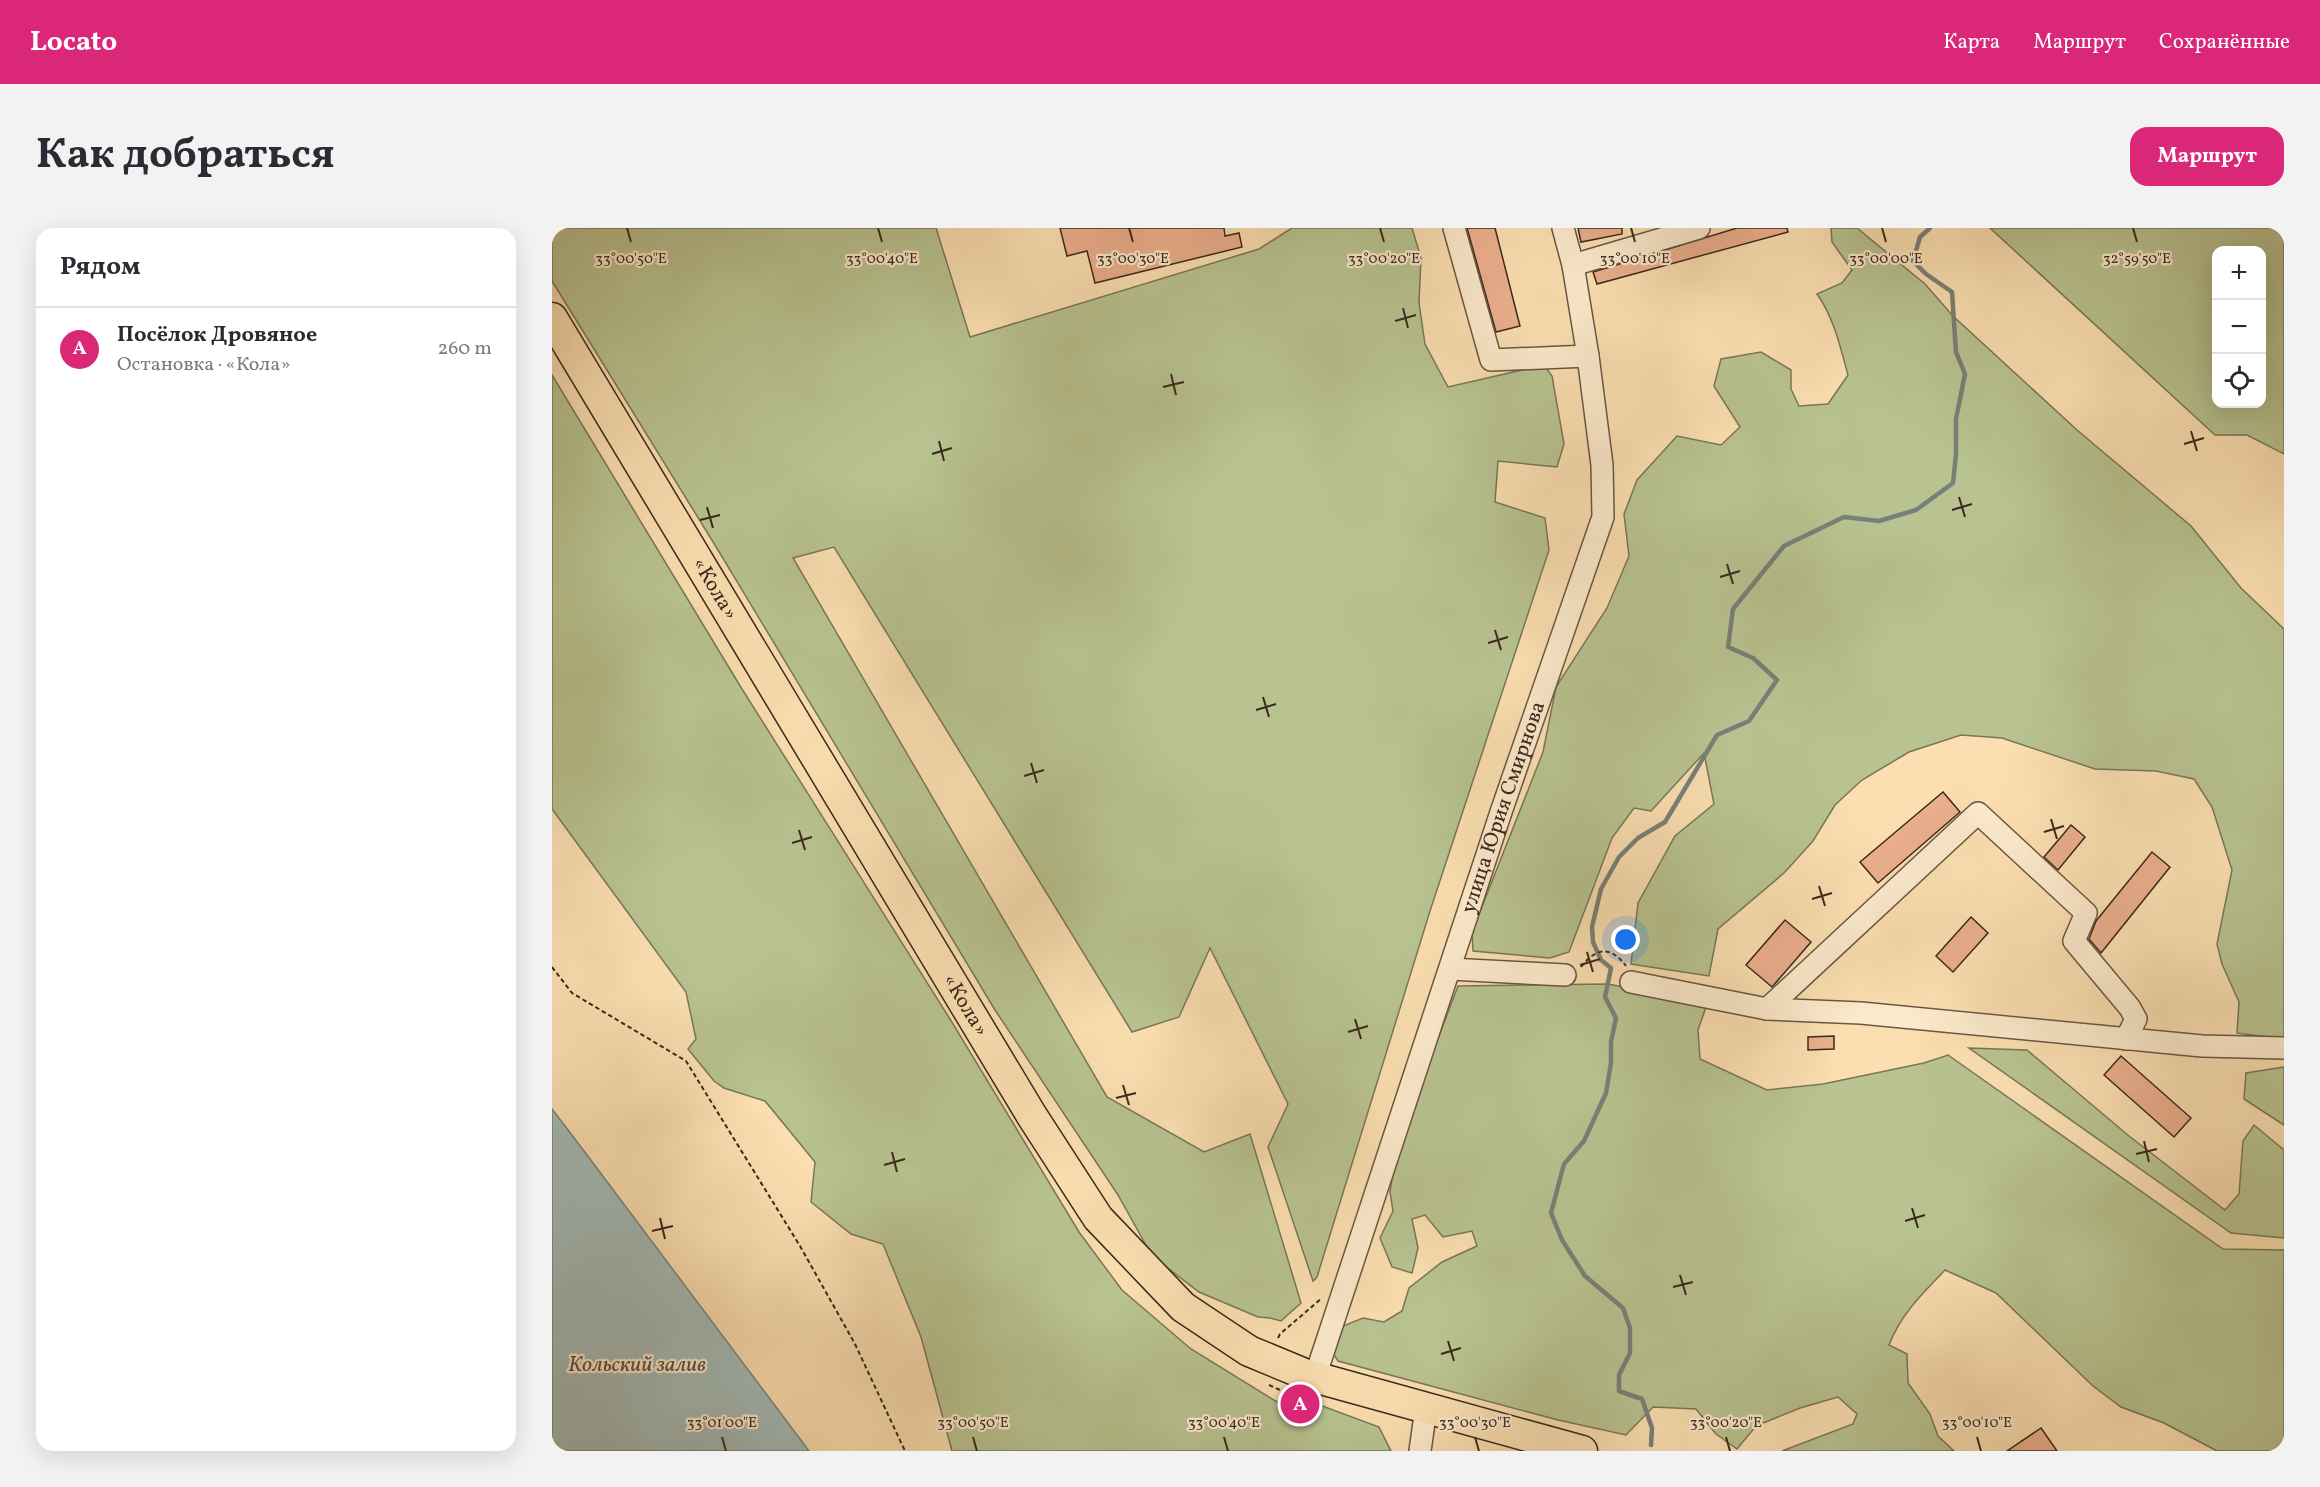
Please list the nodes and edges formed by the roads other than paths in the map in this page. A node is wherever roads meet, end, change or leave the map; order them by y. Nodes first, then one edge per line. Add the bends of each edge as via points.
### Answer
1 (1454, 228) edge
2 (1563, 228) edge
3 (1699, 228) edge
4 (1572, 266) junction
5 (552, 318) edge
6 (1588, 356) junction
7 (1450, 969) junction
8 (1565, 975) dead end
9 (1631, 982) road end
10 (1767, 1009) junction
11 (2126, 1039) junction
12 (2284, 1048) edge
13 (1315, 1377) junction
14 (1426, 1408) junction
15 (1420, 1451) edge
16 (1582, 1451) edge

1 - 6 street via 1491,360
2 - 4 street, улица Юрия Смирнова
3 - 4 street
4 - 6 street, улица Юрия Смирнова
5 - 13 highway, «Кола» via 973,1018 1098,1218 1183,1307 1249,1350
6 - 7 street, улица Юрия Смирнова via 1602,465 1603,517
7 - 8 street
7 - 13 street, улица Юрия Смирнова
9 - 10 street
10 - 11 street via 1861,1013
10 - 11 street via 1978,813 2086,913 2074,941 2136,1019
11 - 12 street
13 - 14 highway, «Кола»
14 - 15 street
14 - 16 highway, «Кола»

